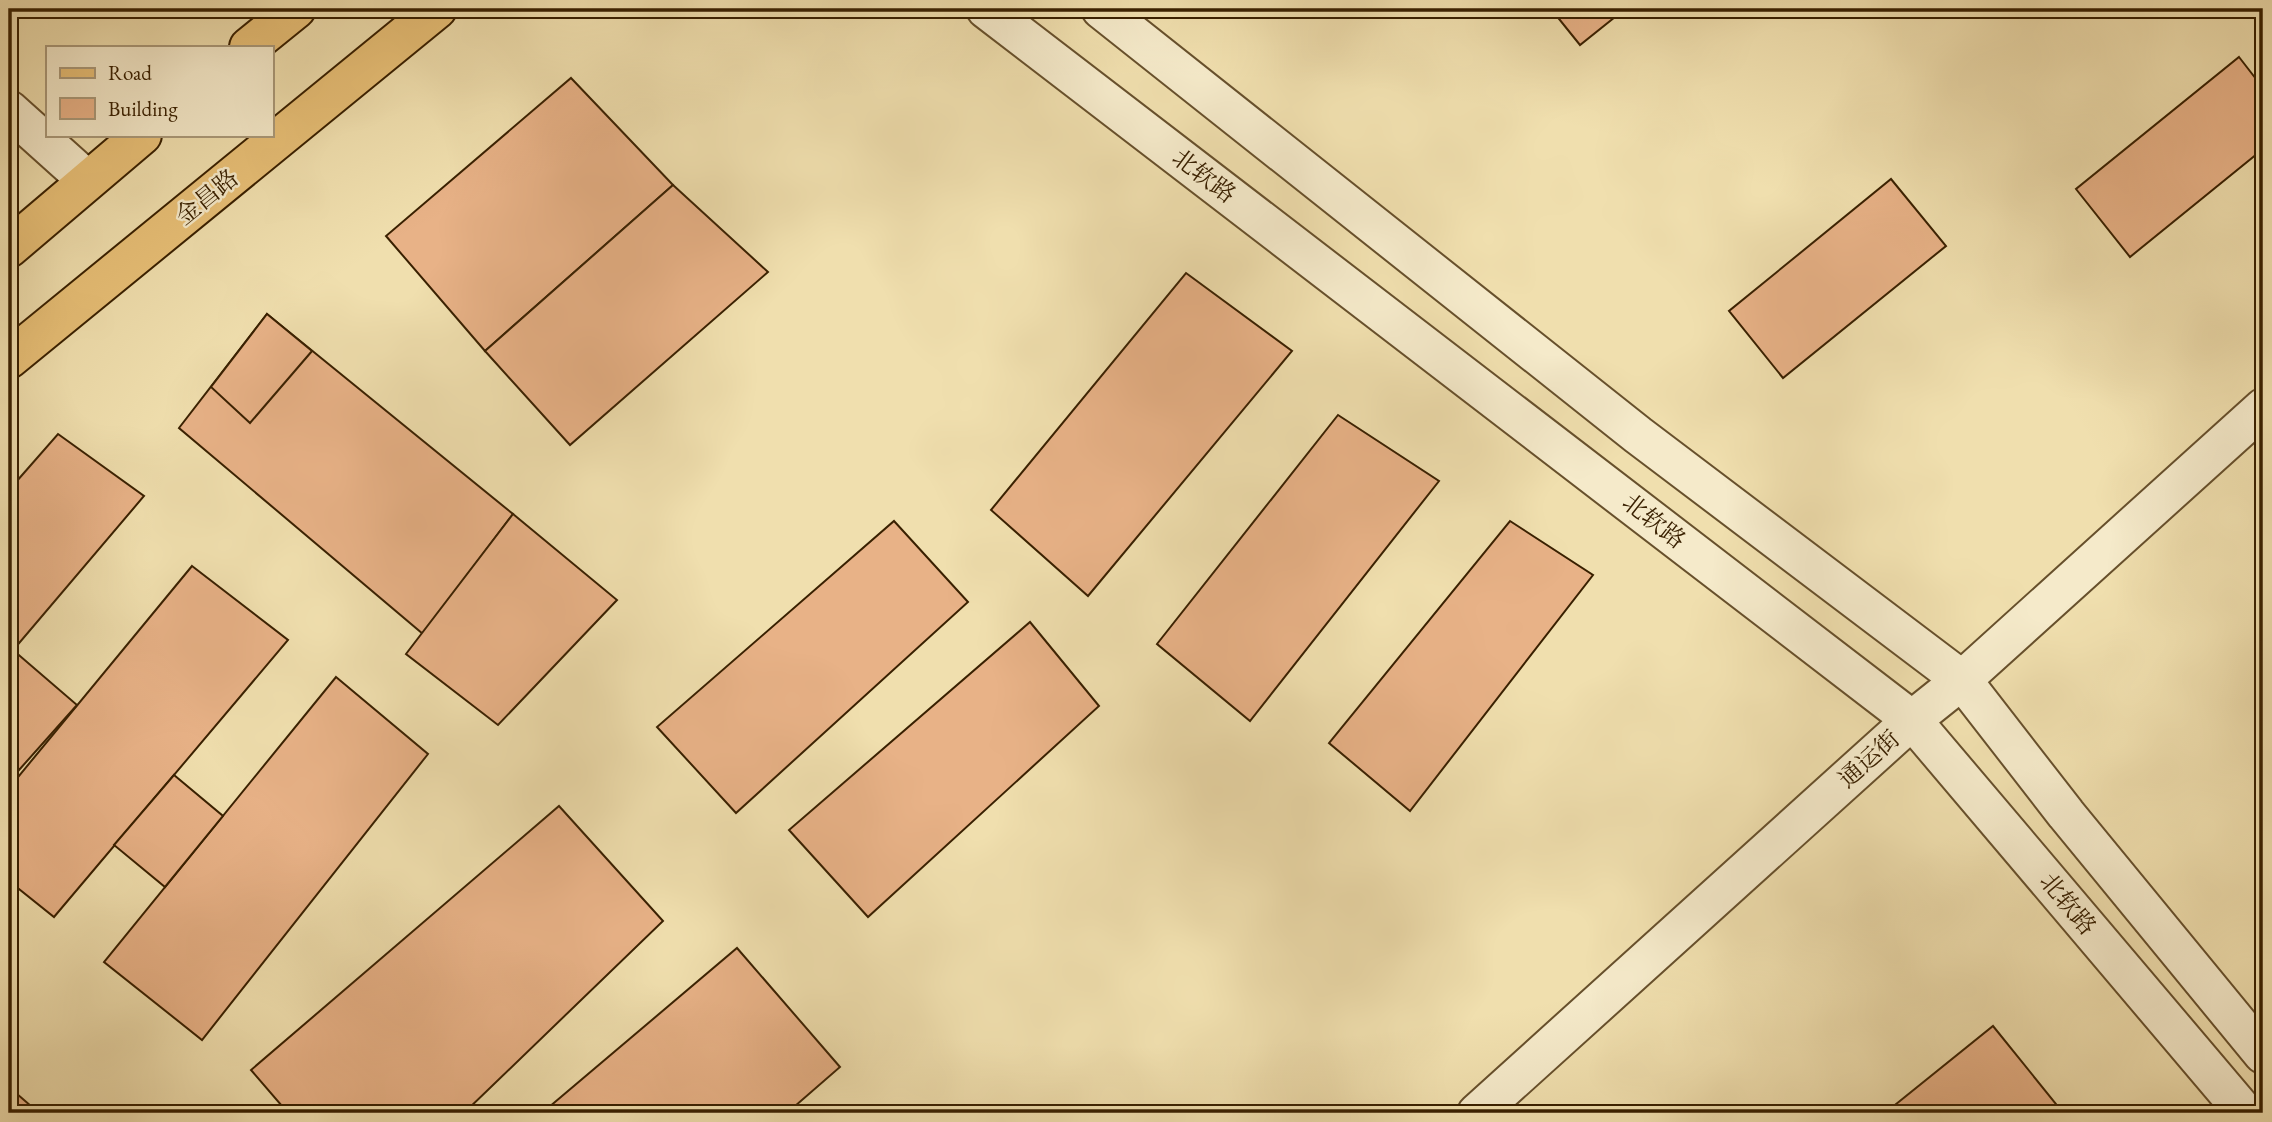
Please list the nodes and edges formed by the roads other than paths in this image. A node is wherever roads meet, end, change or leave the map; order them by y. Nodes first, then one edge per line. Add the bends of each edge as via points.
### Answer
1 (296, 9) edge
2 (437, 9) edge
3 (986, 9) edge
4 (1101, 9) edge
5 (250, 46) edge
6 (9, 110) edge
7 (141, 136) edge
8 (88, 180) junction
9 (9, 248) edge
10 (9, 359) edge
11 (2263, 408) edge
12 (1962, 680) junction
13 (1912, 720) junction
14 (2263, 1054) edge
15 (1477, 1113) edge
16 (2245, 1113) edge

1 - 5 main road
2 - 10 main road, 金昌路
3 - 13 street, 北软路
4 - 12 street via 1638,435
6 - 8 street
7 - 8 main road
8 - 9 main road
11 - 12 street, 通运街
12 - 13 street, 通运街
12 - 14 street
13 - 15 street, 通运街
13 - 16 street, 北软路

